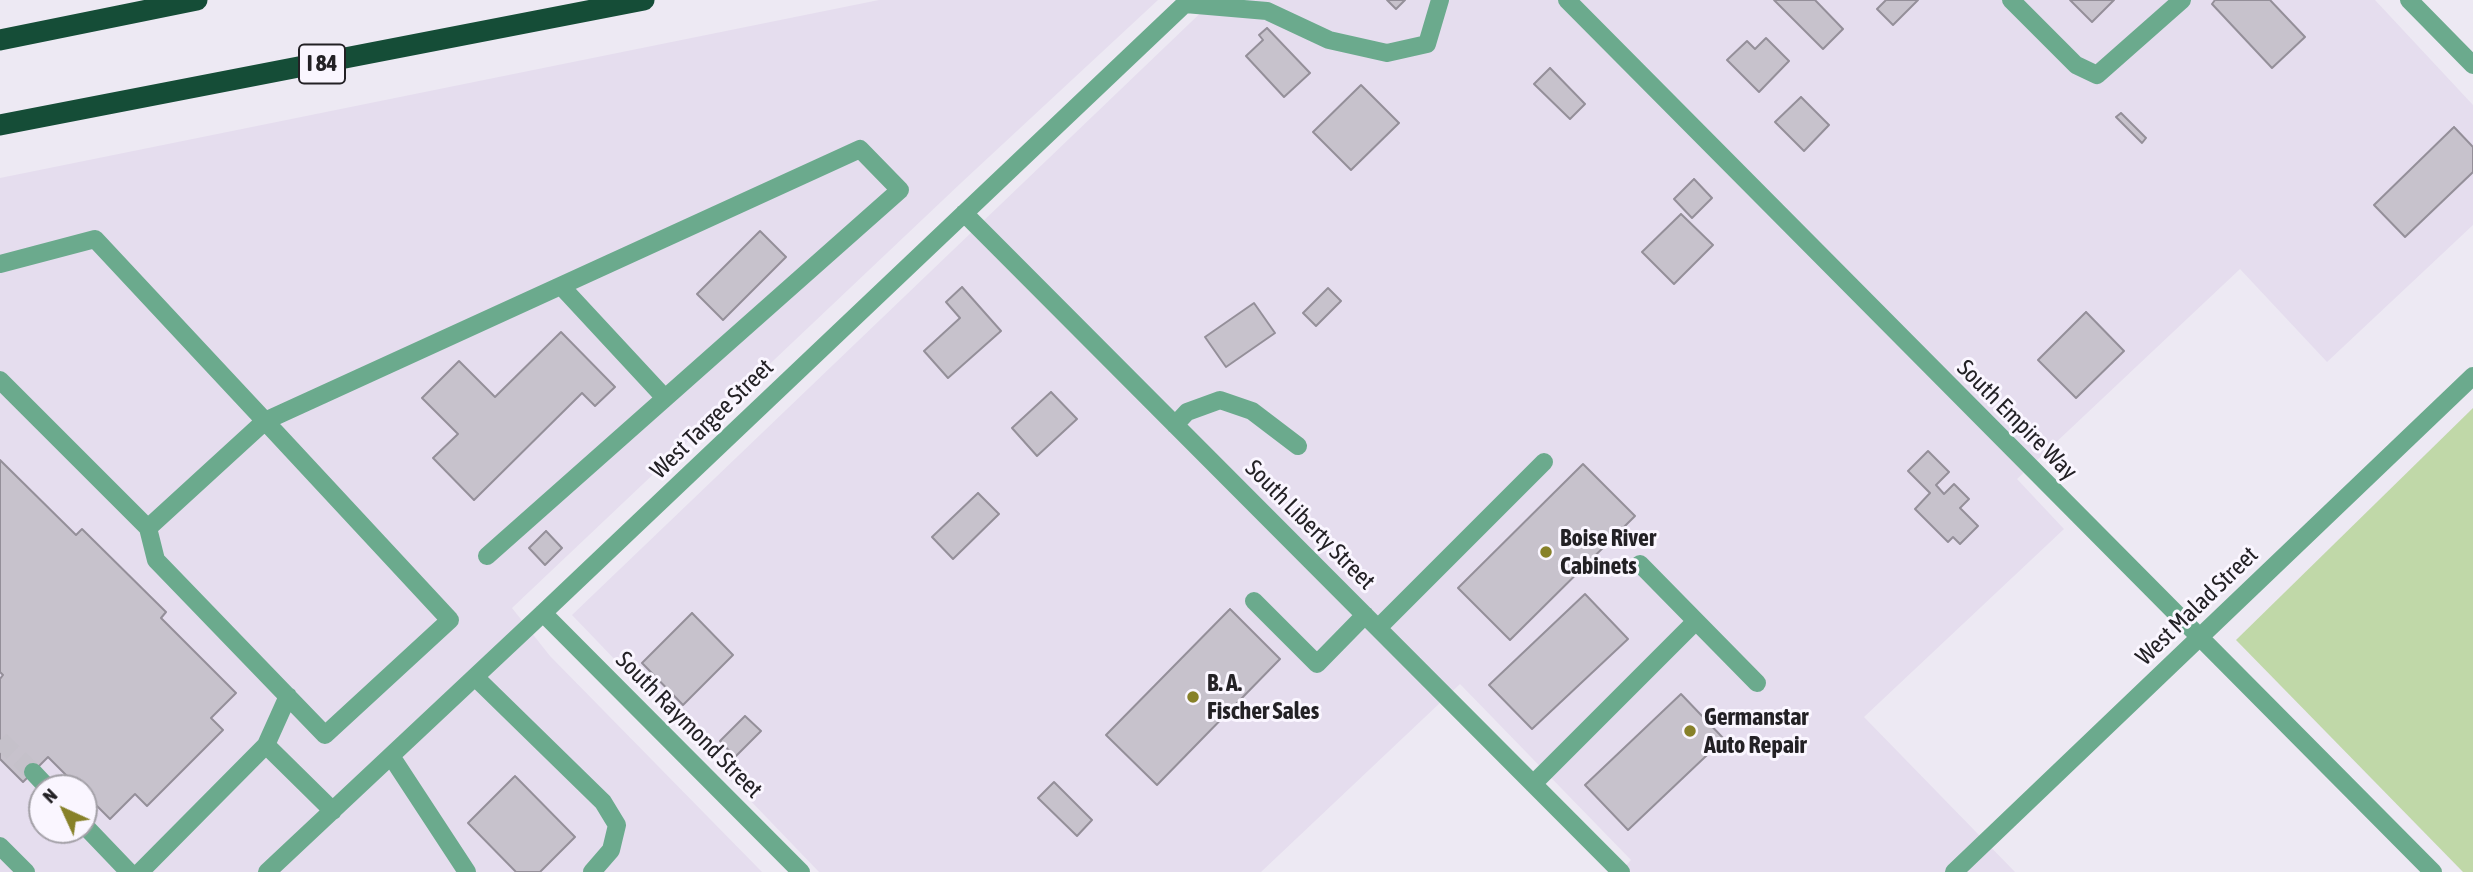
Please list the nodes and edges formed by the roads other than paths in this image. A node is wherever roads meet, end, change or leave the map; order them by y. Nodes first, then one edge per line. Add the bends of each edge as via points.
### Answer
1 (197, 0) edge
2 (644, 0) edge
3 (1440, 0) edge
4 (1567, 0) edge
5 (2011, 0) edge
6 (2182, 0) edge
7 (2409, 0) edge
8 (1187, 2) edge
9 (0, 40) edge
10 (2473, 65) edge
11 (0, 125) edge
12 (964, 213) junction
13 (0, 264) edge
14 (561, 286) junction
15 (2473, 376) edge
16 (0, 380) edge
17 (665, 398) junction
18 (265, 421) junction
19 (1175, 425) junction
20 (1298, 446) dead end
21 (1544, 462) dead end
22 (148, 528) junction
23 (487, 556) dead end
24 (1640, 564) dead end
25 (1254, 601) dead end
26 (543, 613) junction
27 (1364, 615) junction
28 (1696, 621) junction
29 (1378, 628) junction
30 (2199, 638) junction
31 (475, 677) junction
32 (1757, 683) dead end
33 (288, 696) junction
34 (266, 745) junction
35 (391, 756) junction
36 (1533, 783) junction
37 (333, 811) junction
38 (98, 840) edge
39 (0, 846) edge
40 (1615, 870) edge
41 (26, 872) edge
42 (129, 872) edge
43 (140, 872) edge
44 (267, 872) edge
45 (467, 872) edge
46 (592, 872) edge
47 (801, 872) edge
48 (1954, 872) edge
49 (2433, 872) edge

1 - 9 highway
2 - 11 highway, I 84
3 - 8 street via 1427,44 1387,53 1329,40 1267,11
4 - 30 street, South Empire Way
5 - 6 street via 2076,65 2097,75
7 - 10 street
8 - 12 street, West Targee Street
12 - 19 street, South Liberty Street
12 - 26 street, West Targee Street
13 - 18 street via 94,239
14 - 17 street
14 - 17 street via 860,149 900,190
14 - 18 street
15 - 30 street, West Malad Street
16 - 22 street
17 - 23 street
18 - 22 street
18 - 33 street via 450,620 325,735
19 - 20 street via 1187,412 1220,400 1252,411
19 - 27 street, South Liberty Street
21 - 29 street
22 - 33 street via 156,560
24 - 28 street
25 - 27 street via 1317,664
26 - 31 street, West Targee Street
26 - 47 street, South Raymond Street
27 - 29 street, South Liberty Street
28 - 32 street
28 - 36 street
29 - 36 street, South Liberty Street
30 - 48 street, West Malad Street
30 - 49 street, South Empire Way
31 - 35 street, West Targee Street
31 - 46 street via 603,802 617,825 611,850
33 - 34 street
34 - 37 street
34 - 43 street
35 - 37 street, West Targee Street
35 - 45 street
36 - 40 street, South Liberty Street
37 - 44 street, West Targee Street
38 - 42 street
39 - 41 street

